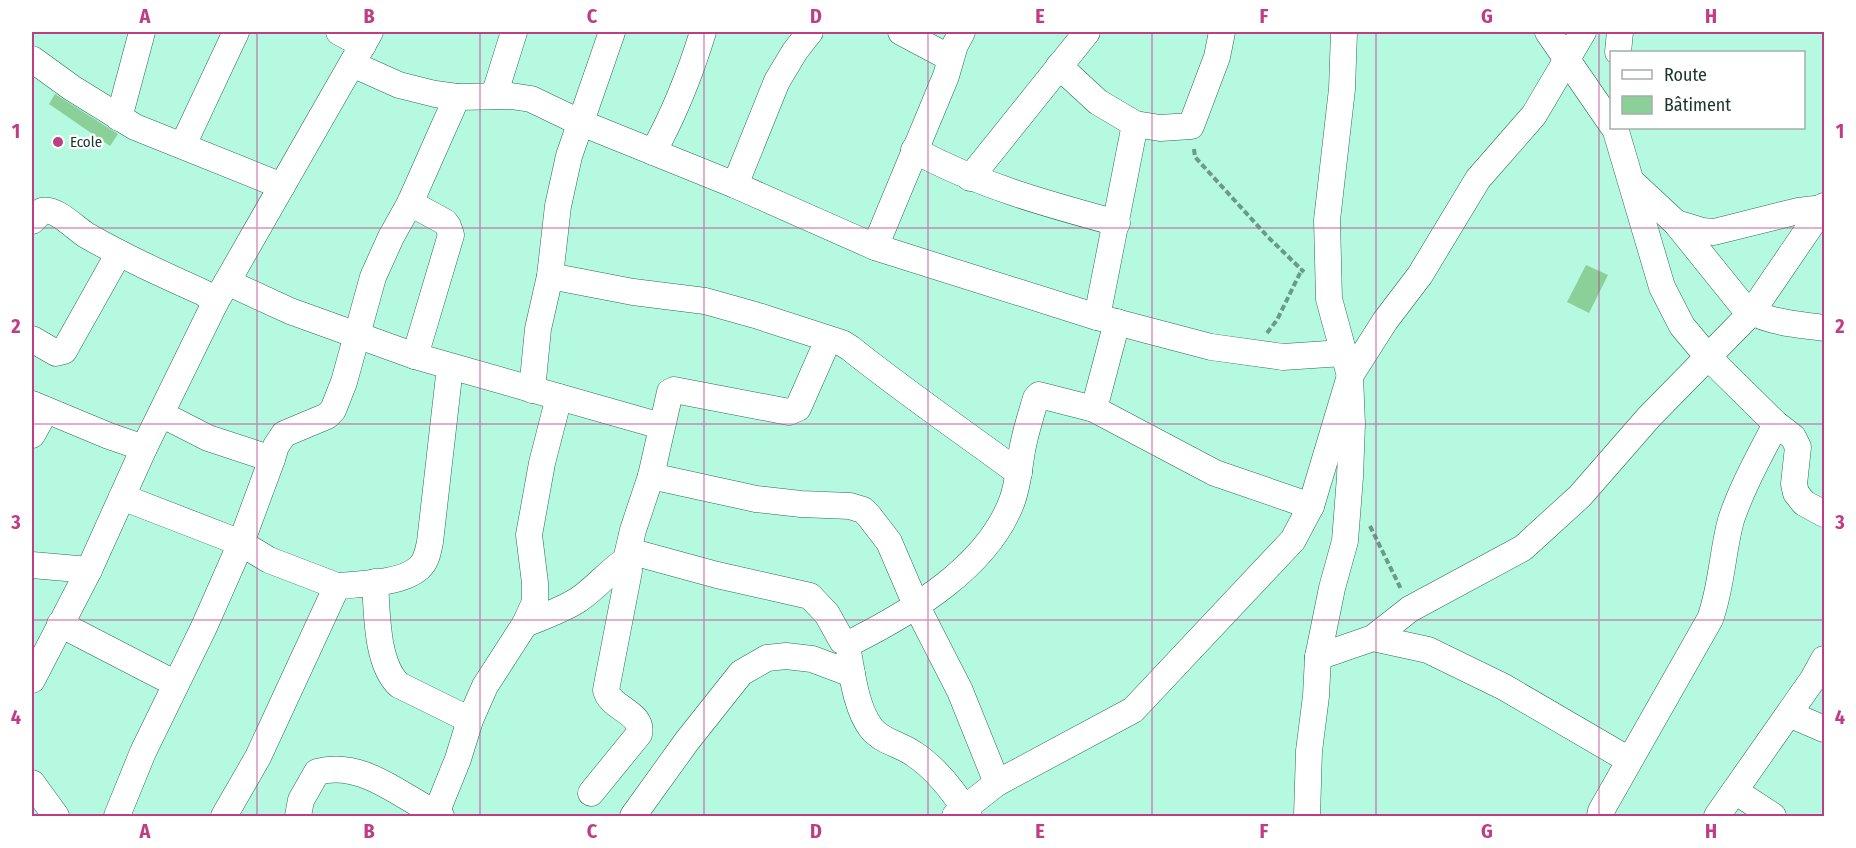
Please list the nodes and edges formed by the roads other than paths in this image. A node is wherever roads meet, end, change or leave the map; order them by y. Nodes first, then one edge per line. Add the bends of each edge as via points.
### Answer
1 (236, 32) edge
2 (339, 32) edge
3 (514, 32) edge
4 (612, 32) edge
5 (703, 32) edge
6 (810, 32) edge
7 (901, 32) edge
8 (962, 32) edge
9 (1087, 32) edge
10 (1222, 32) edge
11 (1344, 32) edge
12 (1548, 32) edge
13 (1583, 32) edge
14 (1620, 32) edge
15 (138, 34) edge
16 (362, 47) edge
17 (1618, 51) edge
18 (950, 58) junction
19 (32, 59) edge
20 (1566, 60) junction
21 (1059, 66) junction
22 (494, 96) junction
23 (458, 97) junction
24 (119, 118) junction
25 (1610, 121) edge
26 (579, 122) junction
27 (1135, 124) junction
28 (1615, 129) edge
29 (183, 145) junction
30 (914, 150) junction
31 (653, 152) junction
32 (970, 178) junction
33 (1631, 181) junction
34 (735, 185) junction
35 (282, 186) junction
36 (410, 203) junction
37 (1824, 207) edge
38 (32, 221) edge
39 (1117, 223) junction
40 (1676, 223) junction
41 (875, 247) junction
42 (119, 253) junction
43 (550, 276) junction
44 (221, 293) junction
45 (1751, 313) junction
46 (1107, 320) junction
47 (1824, 328) edge
48 (357, 336) junction
49 (32, 339) edge
50 (828, 340) junction
51 (415, 356) junction
52 (1708, 357) junction
53 (1346, 364) junction
54 (450, 367) junction
55 (532, 390) junction
56 (559, 397) junction
57 (39, 407) edge
58 (1094, 409) junction
59 (161, 414) junction
60 (1776, 424) junction
61 (661, 426) junction
62 (32, 435) edge
63 (144, 448) junction
64 (272, 459) junction
65 (1019, 473) junction
66 (651, 476) junction
67 (122, 497) junction
68 (1311, 506) junction
69 (1824, 514) edge
70 (241, 543) junction
71 (628, 555) junction
72 (32, 565) edge
73 (89, 570) junction
74 (375, 582) junction
75 (337, 586) junction
76 (916, 605) junction
77 (60, 624) junction
78 (525, 624) junction
79 (1373, 638) junction
80 (848, 643) junction
81 (1318, 657) junction
82 (1824, 659) edge
83 (852, 674) junction
84 (32, 680) edge
85 (176, 684) junction
86 (1789, 714) junction
87 (470, 720) junction
88 (1824, 729) edge
89 (1629, 760) junction
90 (32, 783) edge
91 (996, 783) junction
92 (1735, 791) junction
93 (591, 793) dead end
94 (963, 814) edge
95 (56, 816) edge
96 (117, 816) edge
97 (224, 816) edge
98 (298, 816) edge
99 (438, 816) edge
100 (633, 816) edge
101 (1307, 816) edge
102 (1600, 816) edge
103 (1717, 816) edge
104 (1773, 816) edge

1 - 29 street
2 - 16 street
3 - 22 street
4 - 26 street
5 - 31 street via 686,85
6 - 34 street via 777,81
7 - 18 street
8 - 18 street
9 - 21 street
10 - 27 street via 1217,57 1191,126 1160,128
11 - 53 street via 1342,89 1327,220 1329,299
12 - 20 street
13 - 20 street
14 - 17 street
15 - 24 street
16 - 23 street via 399,85
16 - 35 street
18 - 30 street
19 - 24 street
20 - 25 street
20 - 53 street via 1534,115 1478,178 1420,275
21 - 27 street via 1098,102
21 - 32 street
22 - 23 street
22 - 26 street via 531,99
23 - 36 street
24 - 29 street
26 - 31 street
26 - 43 street via 558,206
27 - 39 street
28 - 33 street
29 - 35 street
30 - 32 street
30 - 41 street
31 - 34 street
32 - 39 street
33 - 40 street
33 - 52 street via 1662,287 1682,326
34 - 41 street
35 - 44 street
36 - 48 street via 373,277
36 - 51 street via 444,222 451,235
37 - 40 street via 1714,232
37 - 45 street
38 - 42 street via 42,211 51,210
39 - 46 street
40 - 45 street
41 - 46 street
42 - 44 street via 204,293
42 - 49 street via 64,351 56,353
43 - 50 street via 705,301
43 - 55 street via 538,329
44 - 48 street via 290,311
44 - 59 street
45 - 47 street
45 - 52 street
46 - 53 street via 1211,347
46 - 58 street
48 - 51 street
48 - 64 street via 333,410 284,434
50 - 61 street via 796,410 789,412 672,390
50 - 65 street via 850,348
51 - 54 street
52 - 60 street
52 - 79 street via 1648,417 1580,496 1523,548 1410,609
53 - 68 street
53 - 81 street via 1352,424 1345,541
54 - 55 street
54 - 74 street via 427,557 419,568 406,575
55 - 56 street
56 - 61 street
56 - 78 street via 532,507 529,535 536,592
57 - 62 street
57 - 63 street
58 - 65 street via 1039,395 1022,448
58 - 68 street via 1215,473
59 - 63 street
59 - 64 street via 208,438
60 - 69 street via 1793,437 1798,447 1796,493 1804,503
60 - 89 street via 1732,518 1718,597 1710,619
61 - 66 street
63 - 67 street
64 - 70 street
65 - 76 street via 1013,500 989,543 949,582
66 - 71 street
66 - 76 street via 756,500 863,510 889,542
67 - 70 street
67 - 73 street
68 - 91 street via 1293,540 1133,710
70 - 75 street via 269,560
70 - 85 street
71 - 78 street via 578,600
71 - 80 street via 810,596 827,614 842,641
71 - 93 street via 606,690 608,698 638,721 639,734
72 - 73 street
73 - 77 street
74 - 75 street
74 - 87 street via 377,622 387,670 399,685
75 - 97 street via 258,757
76 - 80 street
76 - 91 street via 960,691
77 - 84 street
77 - 85 street
78 - 87 street via 485,686
79 - 81 street
79 - 89 street via 1428,650 1452,661
80 - 83 street
81 - 101 street
82 - 86 street
83 - 94 street via 865,719 872,729 928,764 941,777
83 - 100 street via 812,659 786,656 767,658 741,673
85 - 96 street
86 - 88 street
86 - 92 street
87 - 99 street
89 - 102 street
90 - 95 street
91 - 94 street
92 - 103 street
92 - 104 street
98 - 99 street via 301,800 316,772 334,769 384,783

